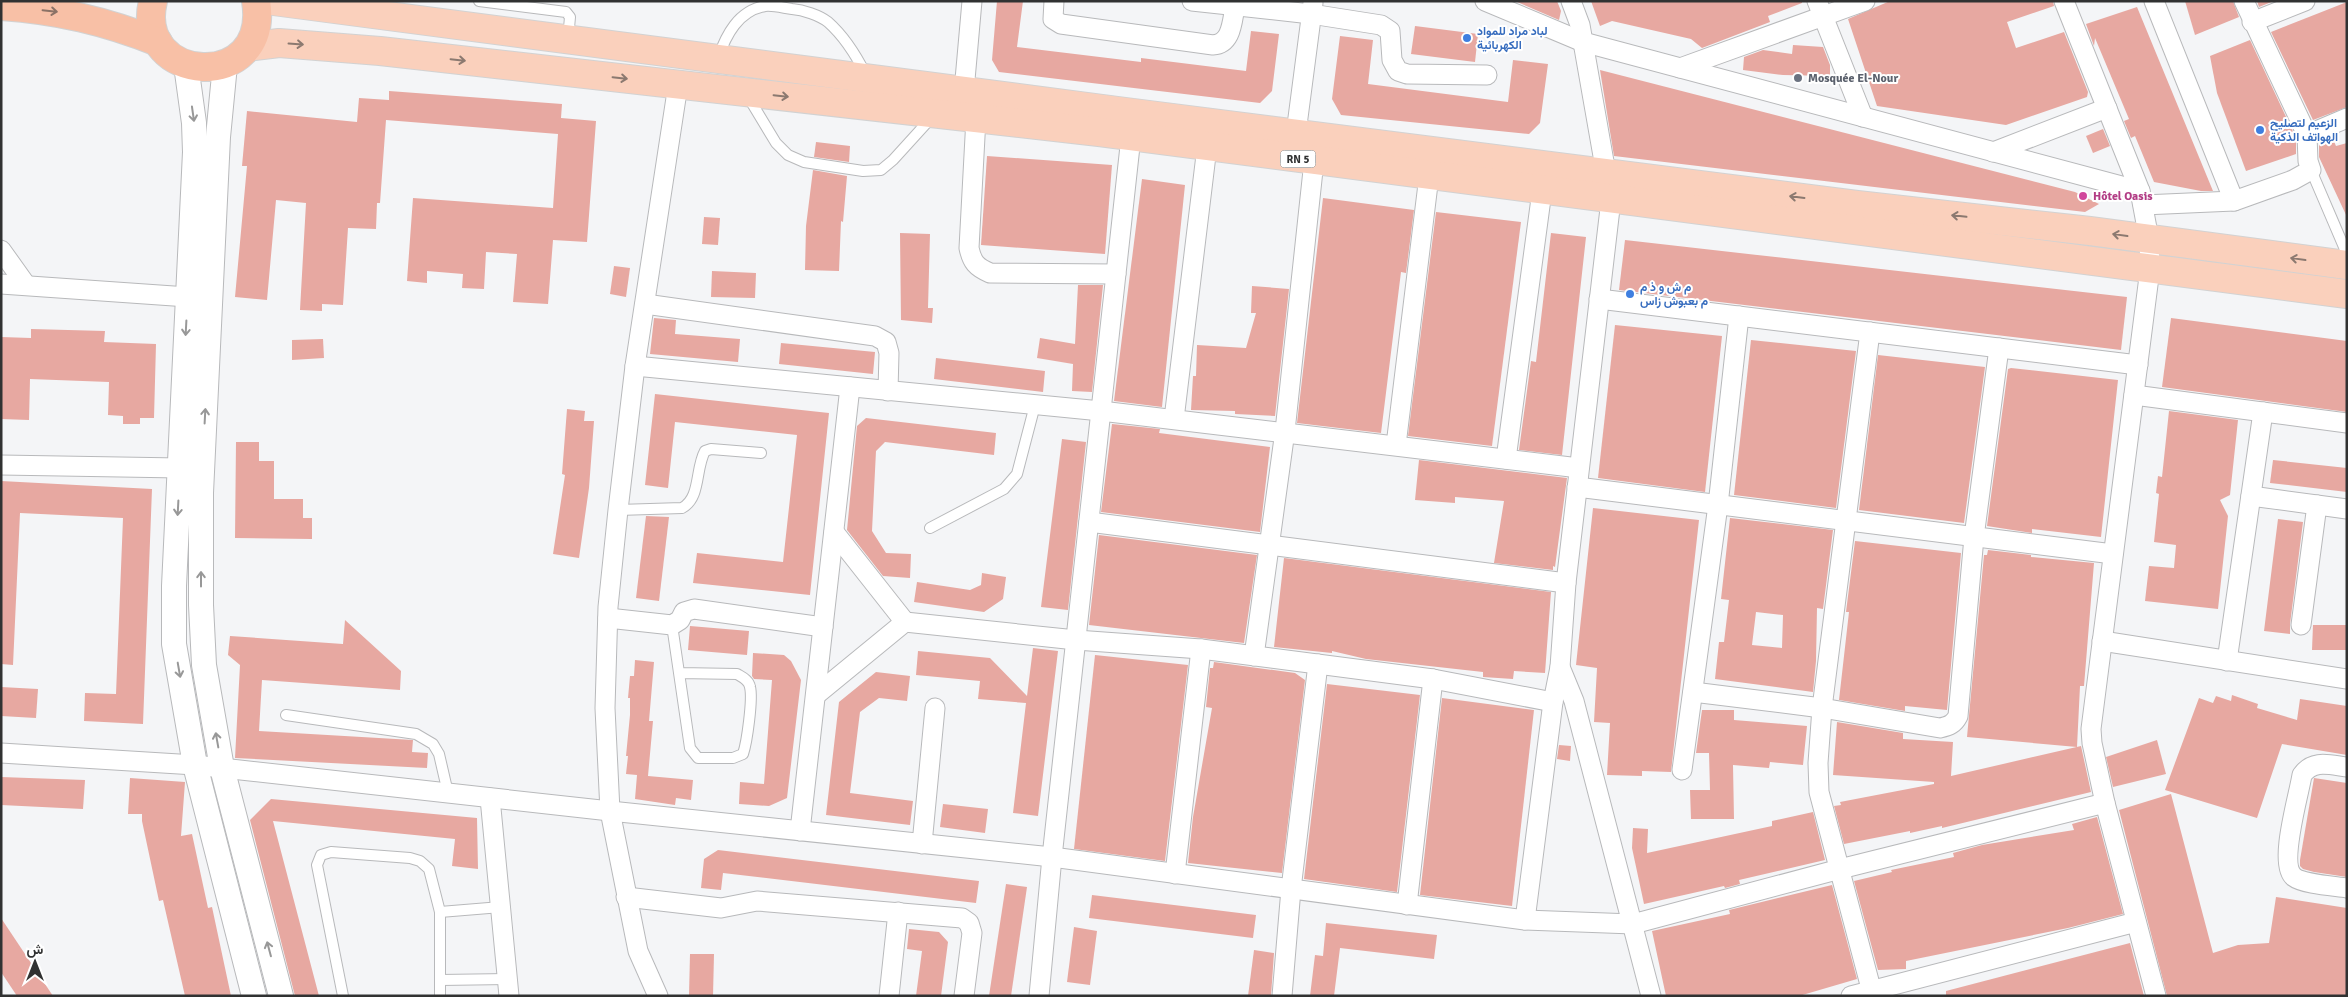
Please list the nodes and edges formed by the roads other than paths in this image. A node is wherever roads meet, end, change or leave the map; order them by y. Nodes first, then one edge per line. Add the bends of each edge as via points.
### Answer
1 (153, 1) edge
2 (256, 1) edge
3 (273, 1) edge
4 (479, 1) edge
5 (972, 1) edge
6 (1054, 1) edge
7 (1192, 1) edge
8 (1486, 1) edge
9 (1570, 1) edge
10 (1865, 1) edge
11 (2064, 1) edge
12 (2154, 1) edge
13 (2244, 1) edge
14 (2305, 1) edge
15 (315, 4) edge
16 (1, 6) edge
17 (1235, 7) junction
18 (1312, 8) edge
19 (1820, 10) edge
20 (2252, 22) junction
21 (568, 40) junction
22 (158, 42) junction
23 (1583, 42) junction
24 (248, 47) junction
25 (718, 59) junction
26 (225, 65) junction
27 (186, 66) junction
28 (1680, 68) junction
29 (1487, 75) dead end
30 (867, 78) junction
31 (678, 85) junction
32 (964, 91) junction
33 (745, 92) junction
34 (2106, 108) junction
35 (936, 114) junction
36 (1863, 117) junction
37 (976, 118) junction
38 (2347, 118) edge
39 (1296, 133) junction
40 (2307, 135) junction
41 (1131, 137) junction
42 (1207, 147) junction
43 (1993, 152) junction
44 (1314, 161) junction
45 (2311, 170) junction
46 (1606, 173) junction
47 (1429, 176) junction
48 (1542, 191) junction
49 (2141, 198) junction
50 (1611, 200) junction
51 (2234, 201) junction
52 (2149, 239) junction
53 (1, 250) edge
54 (2347, 254) edge
55 (2347, 265) edge
56 (2150, 269) junction
57 (1116, 274) junction
58 (1, 284) edge
59 (26, 285) junction
60 (2347, 294) edge
61 (188, 297) junction
62 (1599, 299) junction
63 (645, 304) junction
64 (1740, 316) junction
65 (1870, 332) junction
66 (1999, 348) junction
67 (2138, 365) junction
68 (635, 366) junction
69 (850, 387) junction
70 (888, 391) junction
71 (2134, 395) junction
72 (1035, 405) junction
73 (1101, 411) junction
74 (2263, 412) junction
75 (1174, 419) junction
76 (2347, 423) edge
77 (1285, 431) junction
78 (1396, 445) junction
79 (761, 453) dead end
80 (1506, 459) junction
81 (1, 465) edge
82 (180, 468) junction
83 (1579, 468) junction
84 (1577, 487) junction
85 (2251, 496) junction
86 (1718, 505) junction
87 (2317, 505) junction
88 (618, 510) junction
89 (2347, 510) edge
90 (1846, 521) junction
91 (1089, 522) junction
92 (930, 528) dead end
93 (834, 532) junction
94 (1974, 537) junction
95 (1270, 546) junction
96 (2113, 554) junction
97 (1566, 583) junction
98 (608, 618) junction
99 (905, 622) junction
100 (672, 625) junction
101 (2302, 625) dead end
102 (823, 627) junction
103 (1076, 640) junction
104 (2102, 641) junction
105 (1200, 649) junction
106 (1254, 656) junction
107 (2227, 661) junction
108 (1318, 664) junction
109 (1560, 667) junction
110 (679, 673) junction
111 (1433, 679) junction
112 (2347, 679) edge
113 (1693, 692) junction
114 (816, 695) junction
115 (1553, 702) junction
116 (934, 708) dead end
117 (1822, 708) junction
118 (286, 715) dead end
119 (1, 753) edge
120 (196, 765) junction
121 (2347, 767) edge
122 (222, 768) junction
123 (1682, 770) dead end
124 (448, 793) junction
125 (490, 798) junction
126 (2105, 803) junction
127 (610, 812) junction
128 (800, 831) junction
129 (922, 844) junction
130 (1052, 857) junction
131 (1840, 869) junction
132 (1175, 874) junction
133 (2347, 888) edge
134 (1291, 889) junction
135 (626, 897) junction
136 (1407, 905) junction
137 (501, 907) junction
138 (440, 912) junction
139 (898, 912) junction
140 (1525, 920) junction
141 (2136, 922) junction
142 (1633, 924) junction
143 (440, 980) junction
144 (508, 988) edge
145 (1873, 993) edge
146 (254, 996) edge
147 (281, 996) edge
148 (343, 996) edge
149 (440, 996) edge
150 (658, 996) edge
151 (889, 996) edge
152 (964, 996) edge
153 (1039, 996) edge
154 (1282, 996) edge
155 (1651, 996) edge
156 (1851, 996) edge
157 (2156, 996) edge

1 - 22 highway via 152,27
2 - 24 highway via 258,15
3 - 15 main road, RN 5
4 - 21 lane via 566,12 570,17
5 - 32 street
6 - 17 street via 1053,19 1061,24 1213,44 1226,40
7 - 17 street
8 - 23 street
9 - 23 street
10 - 19 street
11 - 34 street
12 - 51 street
13 - 20 street
14 - 20 street
15 - 21 main road, RN 5
16 -> 22 highway via 68,13
17 - 18 street
18 - 29 street via 1386,28 1390,31 1392,60 1398,71 1407,74
18 - 39 street
19 - 28 street
19 - 36 street
20 - 40 street
21 - 25 main road, RN 5
22 - 27 highway via 165,52
23 - 28 street
23 - 46 street
24 - 26 highway
24 -> 31 main road, RN 5 via 279,43 380,51
25 - 30 main road, RN 5
25 - 30 lane via 724,39 733,25 747,13 766,6 800,10 826,20 844,38
26 - 27 highway via 212,68
122 -> 26 street via 204,665 201,493 218,137
27 -> 61 street via 195,152
28 - 36 street
30 - 32 main road, RN 5
31 - 33 main road, RN 5
31 - 63 street
32 - 39 main road, RN 5
33 -> 35 main road, RN 5
33 - 35 lane via 776,143 788,155 804,162 863,171 881,170 894,160
34 - 43 street
34 - 49 street
35 - 37 main road, RN 5
36 - 43 street
37 - 41 main road, RN 5
37 - 57 street via 969,248 978,268 990,273
38 - 40 street
39 - 46 main road, RN 5
40 - 45 street
41 - 42 main road, RN 5
41 - 57 street
42 - 44 main road, RN 5
42 - 75 street
43 - 49 street
44 - 47 main road, RN 5
44 - 77 street
45 - 51 street via 2293,180
45 - 54 lane
52 -> 46 main road, RN 5
47 - 48 main road, RN 5
47 - 78 street
48 - 50 main road, RN 5
48 - 80 street
49 - 51 street
49 - 52 street
50 - 56 main road, RN 5
50 - 62 street
55 -> 52 main road, RN 5
52 - 56 street
53 - 59 street
56 - 60 main road, RN 5
56 - 67 street
57 - 73 street
58 - 59 street
59 - 61 street
61 -> 82 street
62 - 64 street
62 - 83 street
63 - 68 street
63 - 70 street via 875,336 886,342
64 - 65 street
64 - 86 street
65 - 66 street
65 - 90 street
66 - 67 street
66 - 94 street
67 - 71 street
68 - 69 street
68 - 88 street
69 - 70 street
69 - 93 street
70 - 72 street
71 - 74 street
71 - 96 street
72 - 73 street
72 - 92 lane via 1017,474 1004,489
73 - 75 street
73 - 91 street
74 - 76 street
74 - 85 street
75 - 77 street
77 - 78 street
77 - 95 street
78 - 80 street
79 - 88 lane via 705,451 699,461 694,497 688,505 682,508
80 - 83 street
81 - 82 street
82 -> 120 street via 174,644
83 - 84 street
84 - 86 street
84 - 97 street
85 - 87 street
85 - 107 street
86 - 90 street
86 - 113 street
87 - 89 street
87 - 101 street
88 - 98 street
90 - 94 street
90 - 117 street
91 - 95 street
91 - 103 street
93 - 99 street
93 - 102 street
94 - 96 street
94 - 117 street via 1955,722 1940,728
95 - 97 street
95 - 106 street
96 - 104 street
97 - 109 street
98 - 100 street
98 - 127 street via 606,708
99 - 103 street
99 - 114 street
100 - 102 street via 684,612 694,610
100 - 110 lane
102 - 114 street
103 - 105 street
103 - 130 street
104 - 107 street
104 - 126 street via 2091,729
105 - 106 street
105 - 132 street
106 - 108 street
107 - 112 street
108 - 111 street
108 - 134 street
109 - 115 street
109 - 142 street via 1574,701
110 - 110 lane via 690,748 694,755 698,758 733,758 743,754 747,744 750,687 745,678 737,674
111 - 115 street
111 - 136 street
113 - 117 street
113 - 123 street
114 - 128 street
115 - 140 street
116 - 129 street
117 - 131 street via 1819,792
118 - 124 lane via 416,734 433,744 439,754
119 - 120 street
120 - 122 street
120 - 146 street
121 - 133 street via 2313,765 2302,775 2287,852 2287,866 2293,876
122 - 124 street
147 -> 122 street
124 - 125 street
125 - 127 street
125 - 137 street
126 - 131 street
126 - 141 street
127 - 128 street
127 - 135 street
128 - 129 street
129 - 130 street
130 - 132 street
130 - 153 street
131 - 142 street
131 - 145 street
132 - 134 street
134 - 136 street
134 - 154 street
135 - 139 street via 721,908 758,901
135 - 150 street via 638,951
136 - 140 street
137 - 138 lane
137 - 144 street
138 - 143 lane
138 - 148 lane via 429,869 420,861 321,854 316,865
139 - 151 street
139 - 152 street via 962,918 969,923 972,933
140 - 142 street
141 - 145 street
141 - 157 street
142 - 155 street
143 - 144 lane
143 - 149 lane
145 - 156 street

